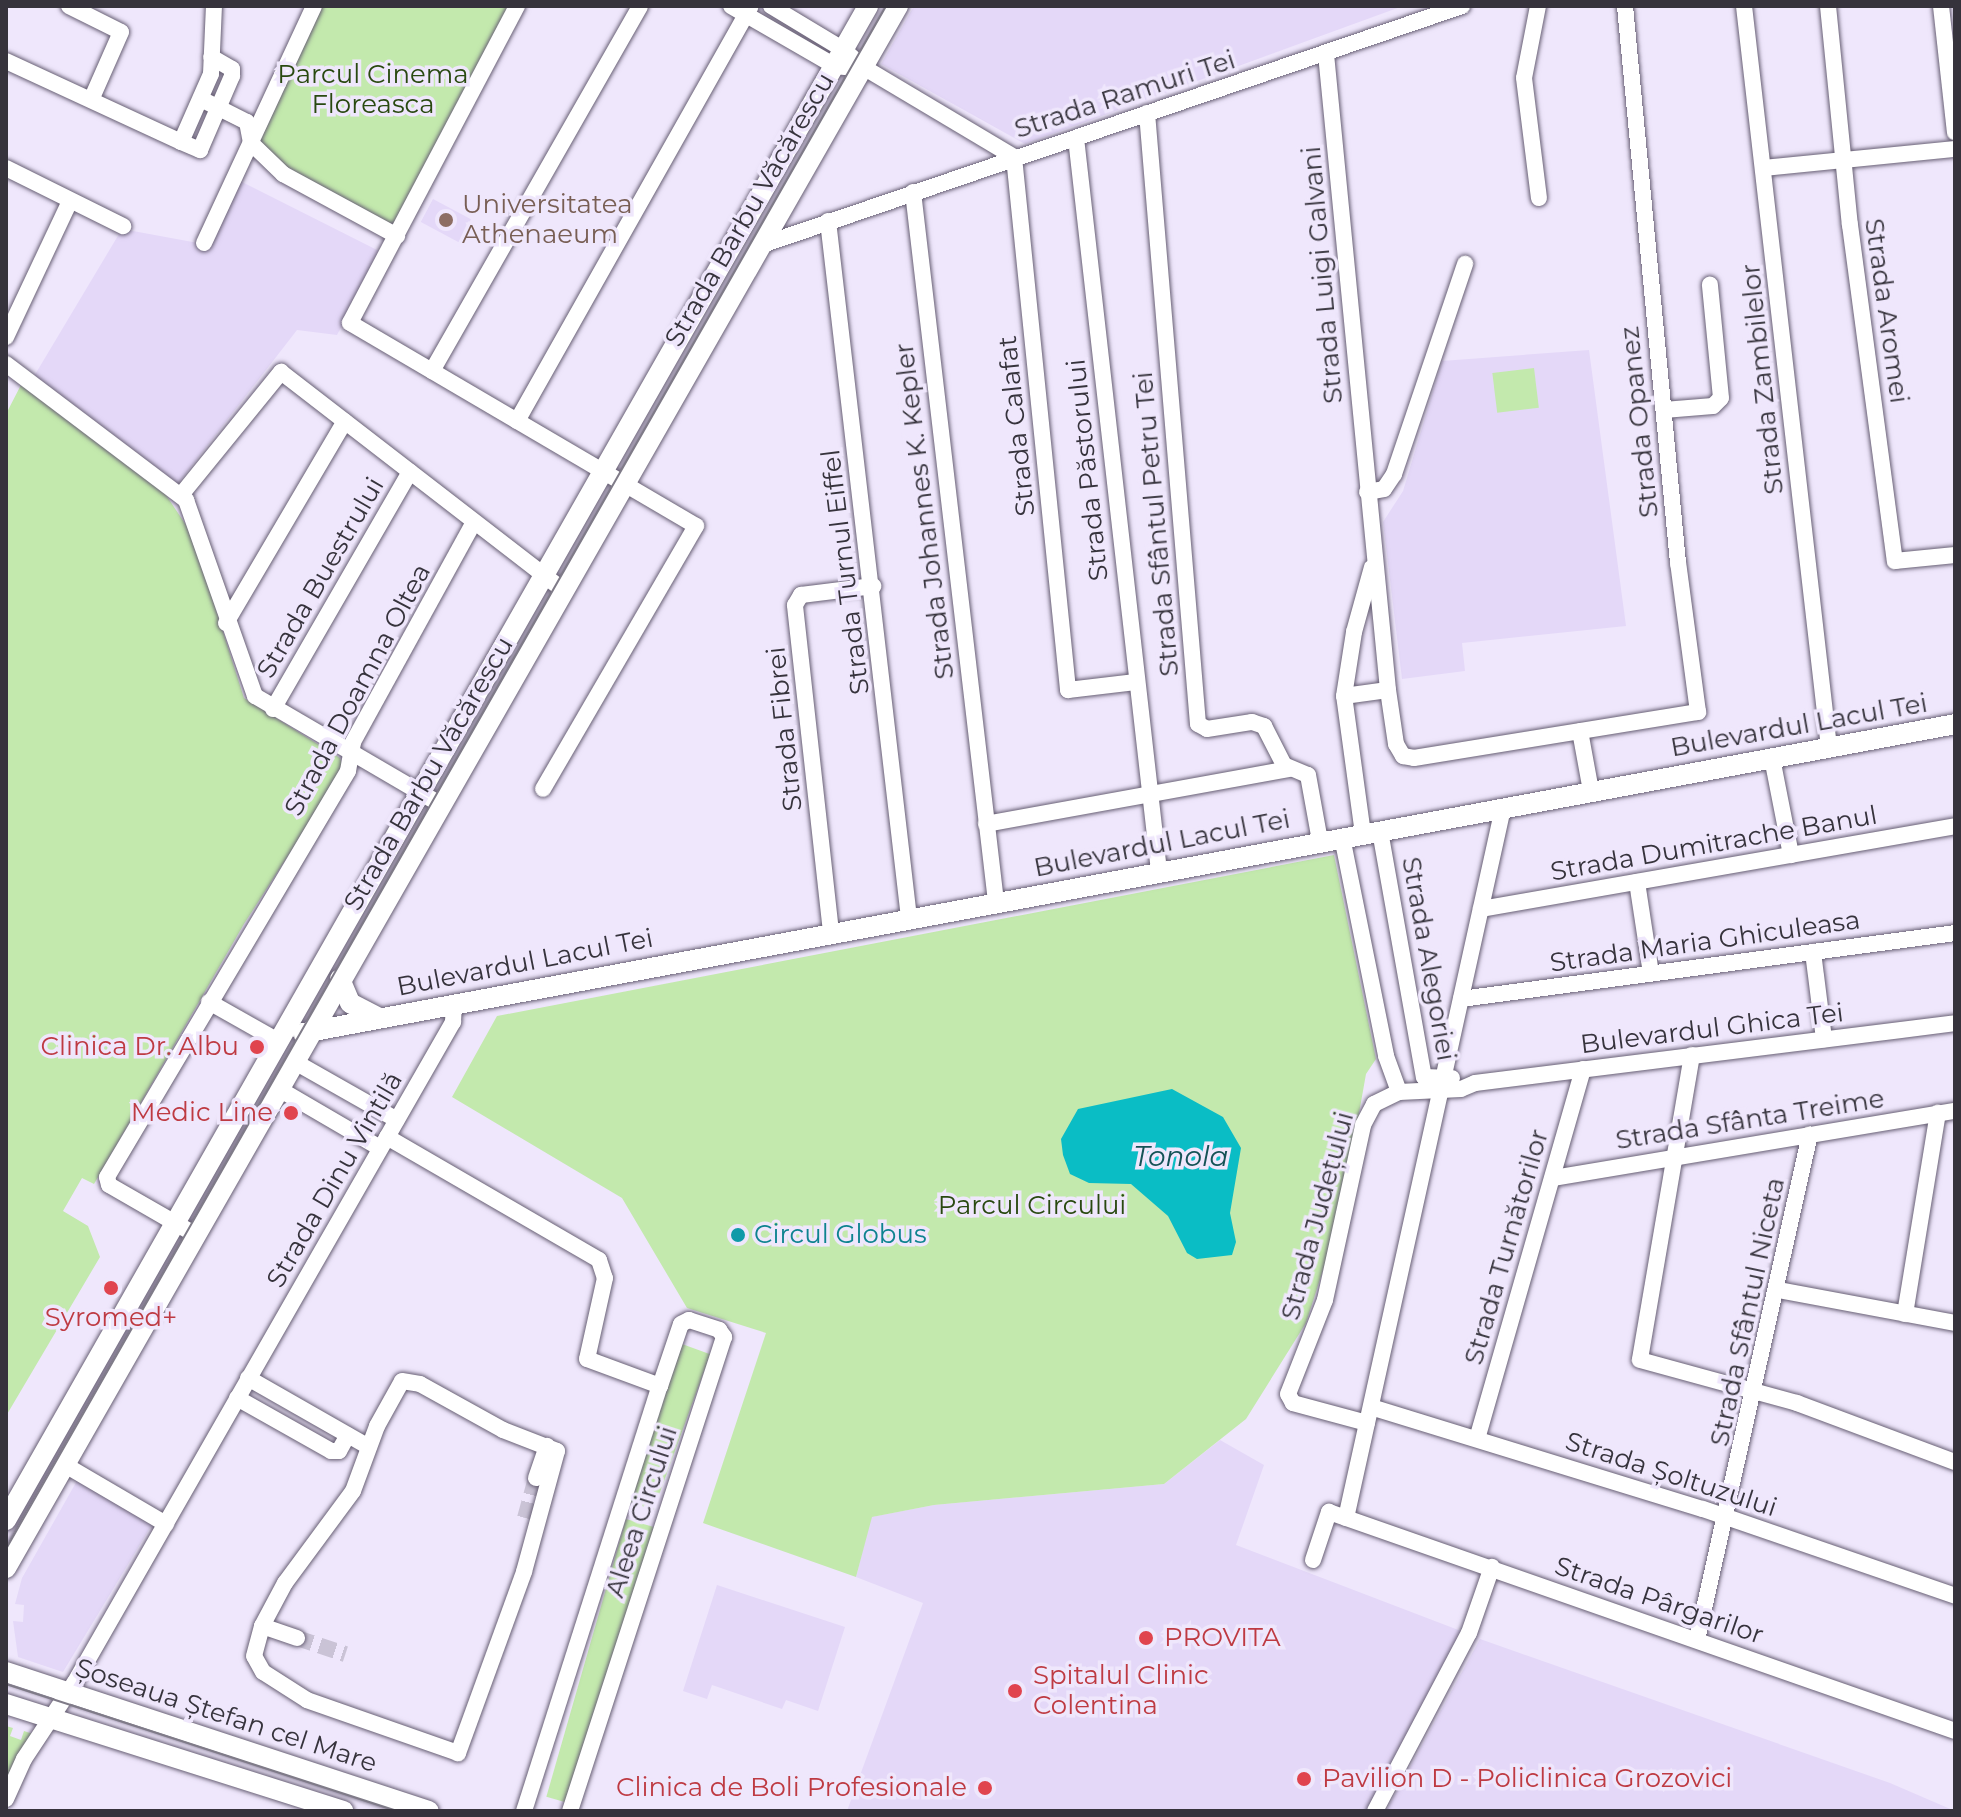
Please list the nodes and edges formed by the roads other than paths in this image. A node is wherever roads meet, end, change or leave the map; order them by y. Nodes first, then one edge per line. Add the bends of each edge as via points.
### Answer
1 (69, 6) edge
2 (214, 6) edge
3 (314, 6) edge
4 (517, 6) edge
5 (640, 6) edge
6 (771, 6) edge
7 (868, 6) edge
8 (898, 6) edge
9 (1462, 6) edge
10 (1538, 6) edge
11 (1625, 6) edge
12 (1744, 6) edge
13 (1828, 6) edge
14 (1941, 6) edge
15 (743, 9) edge
16 (1326, 54) junction
17 (211, 57) junction
18 (839, 58) junction
19 (6, 61) edge
20 (863, 67) junction
21 (201, 99) junction
22 (91, 100) junction
23 (219, 107) junction
24 (1147, 113) junction
25 (1955, 132) edge
26 (980, 133) junction
27 (1076, 138) junction
28 (181, 142) junction
29 (251, 143) junction
30 (1955, 149) edge
31 (1014, 157) junction
32 (1843, 161) junction
33 (6, 168) edge
34 (1764, 168) junction
35 (968, 174) junction
36 (913, 192) junction
37 (1539, 198) dead end
38 (70, 201) junction
39 (776, 217) junction
40 (828, 221) junction
41 (123, 226) dead end
42 (804, 229) junction
43 (397, 236) junction
44 (204, 243) dead end
45 (759, 246) junction
46 (1465, 264) dead end
47 (1710, 285) dead end
48 (6, 337) edge
49 (6, 364) edge
50 (432, 371) junction
51 (1664, 410) junction
52 (345, 421) junction
53 (517, 421) junction
54 (410, 472) junction
55 (604, 473) junction
56 (624, 484) junction
57 (1367, 492) junction
58 (181, 495) junction
59 (474, 522) junction
60 (1955, 555) edge
61 (1374, 562) junction
62 (546, 578) junction
63 (873, 586) junction
64 (564, 591) junction
65 (226, 623) junction
66 (1136, 682) junction
67 (1388, 690) junction
68 (1344, 696) junction
69 (273, 709) junction
70 (1955, 724) edge
71 (1580, 731) junction
72 (1829, 747) junction
73 (349, 752) junction
74 (1772, 758) junction
75 (1290, 769) junction
76 (543, 789) dead end
77 (1591, 791) junction
78 (421, 793) junction
79 (1148, 798) junction
80 (440, 804) junction
81 (1503, 808) junction
82 (986, 824) junction
83 (1955, 826) edge
84 (1362, 834) junction
85 (1320, 841) junction
86 (1791, 855) junction
87 (1159, 871) junction
88 (1637, 882) junction
89 (996, 902) junction
90 (1481, 909) junction
91 (909, 918) junction
92 (831, 932) junction
93 (1955, 933) edge
94 (1813, 952) junction
95 (1651, 973) junction
96 (340, 979) junction
97 (1461, 999) junction
98 (209, 1002) junction
99 (454, 1003) junction
100 (321, 1012) junction
101 (378, 1017) junction
102 (1955, 1023) edge
103 (284, 1034) junction
104 (309, 1034) junction
105 (1824, 1039) junction
106 (1692, 1055) junction
107 (295, 1062) junction
108 (1583, 1069) junction
109 (1424, 1077) junction
110 (1442, 1084) junction
111 (1397, 1086) junction
112 (279, 1089) junction
113 (1955, 1111) edge
114 (1938, 1113) junction
115 (397, 1120) junction
116 (1810, 1134) junction
117 (384, 1142) junction
118 (1676, 1157) junction
119 (1553, 1178) junction
120 (177, 1224) junction
121 (196, 1235) junction
122 (1779, 1290) junction
123 (1905, 1314) junction
124 (1955, 1323) edge
125 (248, 1378) junction
126 (660, 1386) junction
127 (1756, 1391) junction
128 (237, 1398) junction
129 (1369, 1415) junction
130 (348, 1435) junction
131 (1477, 1439) junction
132 (547, 1446) junction
133 (369, 1447) junction
134 (1955, 1462) edge
135 (65, 1465) junction
136 (536, 1478) tunnel mouth
137 (1727, 1517) junction
138 (1346, 1518) junction
139 (6, 1520) edge
140 (166, 1524) junction
141 (1313, 1560) dead end
142 (1492, 1567) junction
143 (6, 1568) edge
144 (1955, 1596) edge
145 (262, 1626) junction
146 (297, 1638) tunnel mouth
147 (1697, 1640) junction
148 (6, 1672) edge
149 (69, 1692) junction
150 (6, 1704) edge
151 (51, 1718) junction
152 (1955, 1731) edge
153 (6, 1799) edge
154 (343, 1811) edge
155 (429, 1811) edge
156 (524, 1811) edge
157 (570, 1811) edge
158 (1375, 1811) edge

1 - 22 street via 121,32
2 - 17 street
3 - 29 street
4 - 43 street
5 - 50 street
6 - 18 street
7 - 18 main road, Strada Barbu Văcărescu
8 - 20 main road, Strada Barbu Văcărescu
9 - 16 street, Strada Ramuri Tei
10 - 37 street via 1524,78
11 - 51 street, Strada Opanez
12 - 34 street, Strada Zambilelor
13 - 32 street, Strada Aromei
14 - 25 street
15 - 18 street
15 - 53 street
16 - 24 street, Strada Ramuri Tei
16 - 57 street, Strada Luigi Galvani
17 - 21 street
17 - 23 street via 232,69
18 - 20 street
18 - 55 main road, Strada Barbu Văcărescu
19 - 22 street
20 - 26 street
20 - 39 main road, Strada Barbu Văcărescu
21 - 23 street
21 - 28 street
22 - 28 street
23 - 28 street via 200,150
23 - 29 street via 247,122
24 - 27 street, Strada Ramuri Tei
24 - 75 street, Strada Sfântul Petru Tei via 1198,724 1207,729 1259,723
26 - 31 street
26 - 35 street via 981,161
27 - 31 street, Strada Ramuri Tei
27 - 66 street, Strada Păstorului
29 - 43 street via 300,186
29 - 44 street
30 - 32 street
31 - 35 street, Strada Ramuri Tei
31 - 66 street, Strada Calafat via 1068,690
32 - 34 street
32 - 60 street, Strada Aromei via 1895,561
33 - 38 street
34 - 72 street, Strada Zambilelor
35 - 36 street, Strada Ramuri Tei
36 - 40 street, Strada Ramuri Tei
36 - 82 street, Strada Johannes K. Kepler
38 - 41 street
38 - 48 street
39 - 42 street via 783,226
39 - 45 main road, Strada Barbu Văcărescu
40 - 42 street, Strada Ramuri Tei
40 - 63 street, Strada Turnul Eiffel
42 - 45 street, Strada Ramuri Tei
43 - 50 street via 350,323
45 - 56 main road, Strada Barbu Văcărescu
46 - 57 street via 1394,474 1384,489
47 - 51 street via 1721,398 1713,406
49 - 58 street
50 - 53 street
51 - 71 street, Strada Opanez via 1698,712
52 - 54 street
52 - 58 street via 281,372
52 - 65 street
53 - 55 street
54 - 59 street
54 - 69 street, Strada Buestrului
55 - 56 street
55 - 62 main road, Strada Barbu Văcărescu
56 - 64 main road, Strada Barbu Văcărescu
56 - 76 street via 696,526
57 - 61 street, Strada Luigi Galvani
58 - 65 street via 194,515
59 - 62 street
59 - 73 street, Strada Doamna Oltea
61 - 67 street, Strada Luigi Galvani
61 - 68 street, Strada Luigi Galvani via 1354,632
62 - 64 street
62 - 78 main road, Strada Barbu Văcărescu
63 - 91 street, Strada Turnul Eiffel
63 - 92 street, Strada Fibrei via 801,595 795,605
64 - 80 main road, Strada Barbu Văcărescu
65 - 69 street via 249,689
66 - 79 street, Strada Păstorului
67 - 68 street
67 - 71 street, Strada Opanez via 1396,744 1403,756
68 - 84 street, Strada Luigi Galvani
69 - 73 street
70 - 72 main road, Bulevardul Lacul Tei
71 - 77 street
72 - 74 main road, Bulevardul Lacul Tei
73 - 78 street
73 - 98 street, Strada Doamna Oltea via 348,771
74 - 77 main road, Bulevardul Lacul Tei
74 - 86 street
75 - 79 street
75 - 85 street, Strada Sfântul Petru Tei via 1308,775
77 - 81 main road, Bulevardul Lacul Tei
78 - 80 street
78 - 103 main road, Strada Barbu Văcărescu
79 - 82 street
79 - 87 street, Strada Păstorului
80 - 96 main road, Strada Barbu Văcărescu
81 - 84 main road, Bulevardul Lacul Tei
81 - 90 street
82 - 89 street, Strada Johannes K. Kepler
83 - 86 street, Strada Dumitrache Banul
84 - 85 main road, Bulevardul Lacul Tei
84 - 109 street, Strada Alegoriei
84 - 111 street
85 - 87 main road, Bulevardul Lacul Tei
86 - 88 street, Strada Dumitrache Banul
87 - 89 main road, Bulevardul Lacul Tei
88 - 90 street, Strada Dumitrache Banul
88 - 95 street
89 - 91 main road, Bulevardul Lacul Tei
90 - 97 street
91 - 92 main road, Bulevardul Lacul Tei
92 - 99 main road, Bulevardul Lacul Tei
93 - 94 street, Strada Maria Ghiculeasa
94 - 95 street, Strada Maria Ghiculeasa
94 - 105 street
95 - 97 street, Strada Maria Ghiculeasa
96 - 100 main road, Strada Barbu Văcărescu
96 - 101 main road via 350,1003
97 - 110 street
98 - 103 street
98 - 120 street, Strada Doamna Oltea via 107,1177 109,1185
99 - 101 main road, Bulevardul Lacul Tei
99 - 115 street, Strada Dinu Vintilă via 453,1022
100 - 101 main road, Bulevardul Lacul Tei
100 - 103 main road, Bulevardul Lacul Tei
100 - 104 main road, Strada Barbu Văcărescu
101 - 104 main road, Bulevardul Lacul Tei
102 - 105 street, Bulevardul Ghica Tei
103 - 104 main road
103 - 120 main road, Strada Barbu Văcărescu
104 - 107 main road, Strada Barbu Văcărescu
105 - 106 street, Bulevardul Ghica Tei
106 - 108 street, Bulevardul Ghica Tei
106 - 118 street
107 - 112 main road, Strada Barbu Văcărescu
107 - 115 street
108 - 110 street, Bulevardul Ghica Tei
108 - 119 street, Strada Turnătorilor
109 - 110 street, Strada Alegoriei
109 - 111 street
110 - 111 street
110 - 129 street
111 - 129 street, Strada Județului via 1366,1116 1325,1300 1288,1394 1293,1403
112 - 117 street
112 - 121 main road, Strada Barbu Văcărescu
113 - 114 street, Strada Sfânta Treime
114 - 116 street, Strada Sfânta Treime
114 - 123 street
115 - 117 street, Strada Dinu Vintilă
116 - 118 street, Strada Sfânta Treime
116 - 122 street, Strada Sfântul Niceta
117 - 125 street, Strada Dinu Vintilă
117 - 126 street, Aleea Circului via 599,1260 605,1278 587,1359
118 - 119 street, Strada Sfânta Treime
118 - 127 street via 1637,1355
119 - 131 street, Strada Turnătorilor
120 - 121 street
120 - 139 main road, Strada Barbu Văcărescu
121 - 135 main road, Strada Barbu Văcărescu
122 - 123 street
122 - 127 street, Strada Sfântul Niceta
123 - 124 street
125 - 128 street, Strada Dinu Vintilă
125 - 130 street
126 - 156 street, Aleea Circului
126 - 157 street, Aleea Circului via 685,1321 723,1333
127 - 134 street
127 - 137 street, Strada Sfântul Niceta
128 - 130 street via 331,1451 339,1451
128 - 140 street, Strada Dinu Vintilă
129 - 131 street, Strada Șoltuzului
129 - 138 street
130 - 133 street
131 - 137 street, Strada Șoltuzului
132 - 133 street via 503,1430 410,1381 396,1387
132 - 136 street
132 - 145 street via 557,1451 524,1572 458,1753 365,1722 285,1687 256,1662 254,1647
133 - 145 street via 353,1491 316,1535
135 - 140 street
135 - 143 main road, Strada Barbu Văcărescu
137 - 144 street, Strada Șoltuzului
137 - 147 street, Strada Sfântul Niceta
138 - 141 street via 1329,1512
138 - 142 street, Strada Pârgarilor
140 - 149 street, Strada Dinu Vintilă
142 - 147 street, Strada Pârgarilor
142 - 158 street via 1469,1633
145 - 146 street
147 - 152 street, Strada Pârgarilor
148 - 149 main road, Șoseaua Ștefan cel Mare
149 - 151 street, Strada Dinu Vintilă
149 - 155 main road, Șoseaua Ștefan cel Mare
150 - 151 main road, Șoseaua Ștefan cel Mare
151 - 153 street, Strada Dinu Vintilă
151 - 154 main road, Șoseaua Ștefan cel Mare

